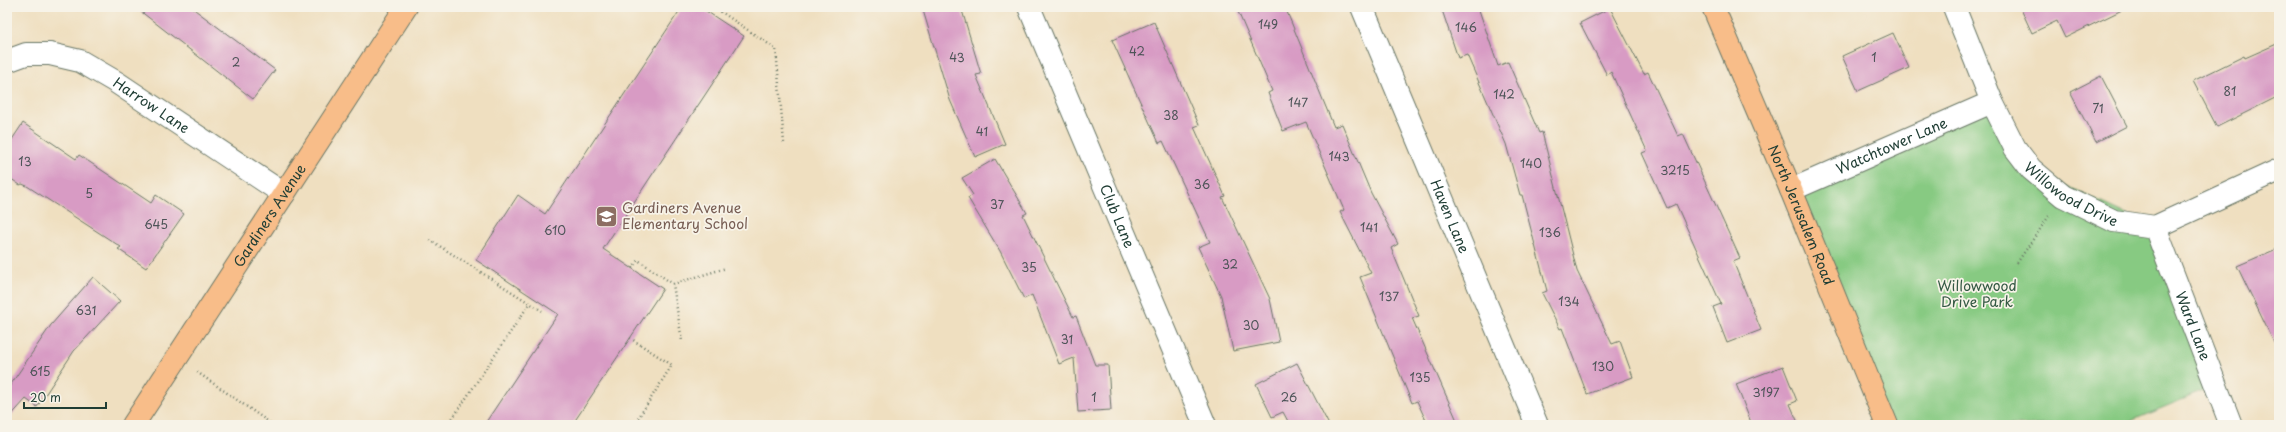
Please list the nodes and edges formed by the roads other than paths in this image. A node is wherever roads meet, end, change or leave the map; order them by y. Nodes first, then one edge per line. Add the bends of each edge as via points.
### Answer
1 (406, 7) edge
2 (1029, 7) edge
3 (1362, 7) edge
4 (1712, 7) edge
5 (1954, 7) edge
6 (7, 61) edge
7 (1992, 102) junction
8 (2279, 170) edge
9 (1791, 190) junction
10 (284, 194) junction
11 (2155, 227) junction
12 (133, 425) edge
13 (1205, 425) edge
14 (1537, 425) edge
15 (1888, 425) edge
16 (2231, 425) edge

1 - 10 main road, Gardiners Avenue
2 - 13 street, Club Lane
3 - 14 street, Haven Lane
4 - 9 main road, North Jerusalem Road
5 - 7 street, Willowood Drive
6 - 10 street, Harrow Lane via 26,54 50,54 80,61 116,82
7 - 9 street, Watchtower Lane
7 - 11 street, Willowood Drive via 2015,148 2031,169 2062,196 2114,221
8 - 11 street
9 - 15 main road, North Jerusalem Road
10 - 12 main road, Gardiners Avenue
11 - 16 street, Ward Lane

